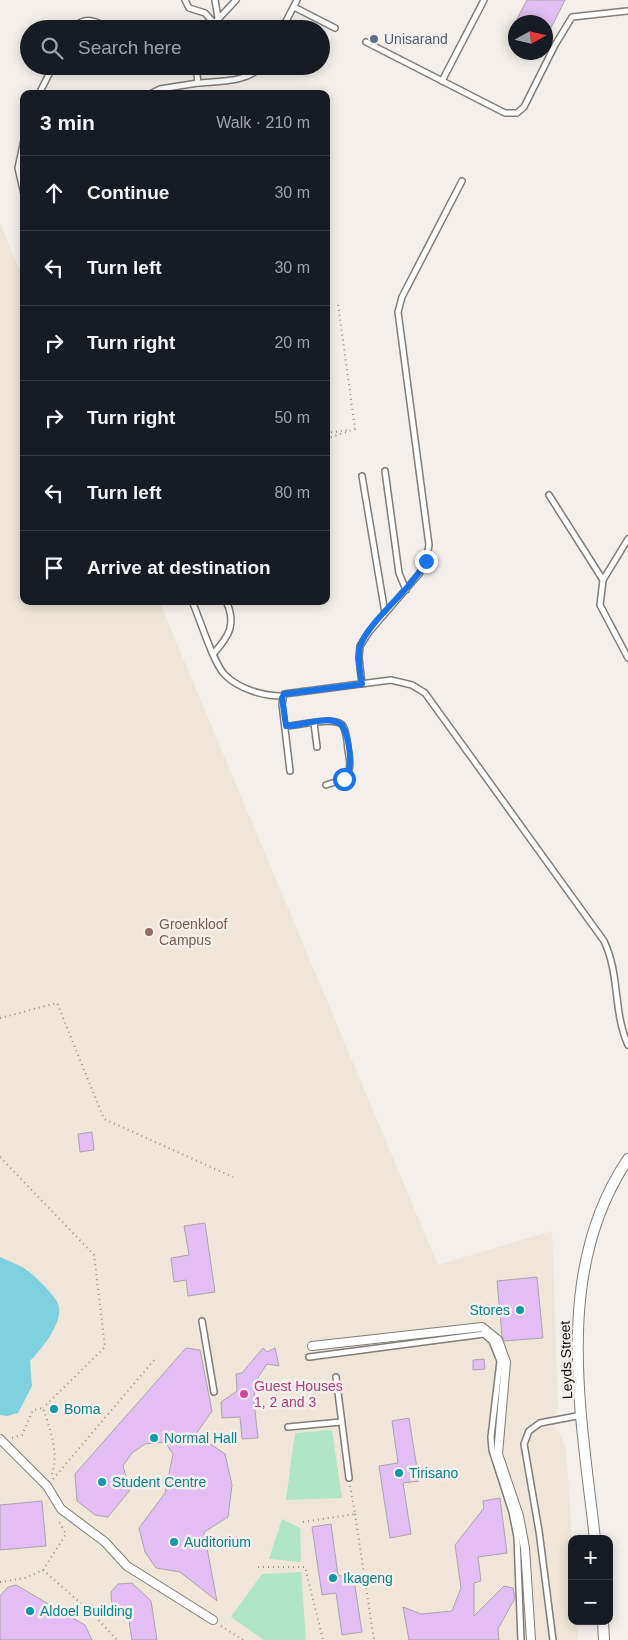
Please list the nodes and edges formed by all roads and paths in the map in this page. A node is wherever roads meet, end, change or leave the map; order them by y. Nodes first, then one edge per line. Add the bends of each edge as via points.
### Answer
1 (185, 0) edge
2 (215, 0) edge
3 (236, 0) edge
4 (298, 0) edge
5 (484, 0) edge
6 (294, 7) junction
7 (627, 10) edge
8 (216, 20) junction
9 (287, 20) edge
10 (319, 20) edge
11 (330, 25) edge
12 (335, 28) dead end
13 (366, 42) dead end
14 (48, 75) edge
15 (197, 75) edge
16 (252, 75) edge
17 (442, 81) junction
18 (198, 83) junction
19 (41, 90) edge
20 (158, 90) edge
21 (20, 159) edge
22 (20, 177) edge
23 (462, 181) dead end
24 (338, 304) dead end
25 (355, 429) junction
26 (330, 432) edge
27 (330, 438) edge
28 (385, 471) dead end
29 (362, 476) dead end
30 (549, 495) dead end
31 (628, 539) edge
32 (603, 580) junction
33 (406, 590) junction
34 (194, 605) edge
35 (227, 605) edge
36 (385, 613) junction
37 (628, 642) edge
38 (622, 646) junction
39 (214, 653) junction
40 (628, 658) edge
41 (362, 684) junction
42 (282, 696) junction
43 (314, 723) junction
44 (286, 726) junction
45 (317, 747) dead end
46 (290, 770) dead end
47 (326, 785) dead end
48 (0, 1018) edge
49 (628, 1044) edge
50 (0, 1157) edge
51 (628, 1159) edge
52 (233, 1177) dead end
53 (202, 1322) dead end
54 (312, 1346) dead end
55 (309, 1357) dead end
56 (155, 1359) dead end
57 (336, 1376) dead end
58 (214, 1392) dead end
59 (44, 1408) dead end
60 (582, 1415) junction
61 (341, 1422) junction
62 (288, 1427) dead end
63 (0, 1439) edge
64 (349, 1478) joint
65 (47, 1486) junction
66 (355, 1514) junction
67 (303, 1522) dead end
68 (595, 1535) edge
69 (258, 1567) dead end
70 (43, 1570) dead end
71 (213, 1620) joint
72 (603, 1625) edge
73 (117, 1640) edge
74 (243, 1640) edge
75 (323, 1640) edge
76 (374, 1640) edge
77 (521, 1640) edge
78 (531, 1640) edge
79 (553, 1640) edge
80 (604, 1640) edge

1 - 8 lane via 189,8
2 - 8 lane
3 - 8 lane
4 - 6 lane
5 - 17 lane
6 - 9 lane
6 - 10 lane
7 - 17 lane via 572,17 525,105 517,113 505,113
11 - 12 lane
13 - 17 lane
14 - 19 lane
15 - 18 lane
16 - 18 lane
18 - 20 lane
21 - 22 lane
23 - 33 lane via 402,297 398,312 429,541 426,561
24 - 25 path
25 - 26 path
25 - 27 path
28 - 33 lane via 399,573
29 - 36 lane
30 - 32 lane
31 - 32 lane
32 - 38 lane via 600,605
33 - 36 lane
34 - 39 lane
35 - 39 lane via 231,629 228,638
36 - 41 lane via 360,646
37 - 38 lane
38 - 40 lane
39 - 42 lane via 222,671 233,681 263,694
41 - 42 lane
41 - 49 lane via 401,681 417,687 432,700 604,941 612,962
42 - 44 lane
43 - 44 lane
43 - 45 lane
43 - 47 lane via 337,722 346,734 350,762 348,773 344,779
44 - 46 lane
48 - 52 path via 57,1003 104,1119
50 - 59 path via 94,1255 105,1347
51 - 60 street, Leyds Street via 597,1219 582,1284 576,1339
53 - 58 lane
54 - 78 street via 482,1327 498,1340 506,1362 498,1454 519,1516 525,1548
55 - 77 lane via 484,1334 492,1341 500,1361 492,1450 517,1537
56 - 65 path
57 - 61 lane
60 - 68 street, Leyds Street
60 - 79 lane via 540,1423 529,1431 524,1444 540,1532
61 - 62 lane
61 - 64 lane
63 - 65 street
64 - 66 path
65 - 71 street via 61,1509 105,1542 126,1566
66 - 67 path
66 - 76 path
69 - 75 path via 305,1567
70 - 73 path
71 - 74 path
72 - 80 street

